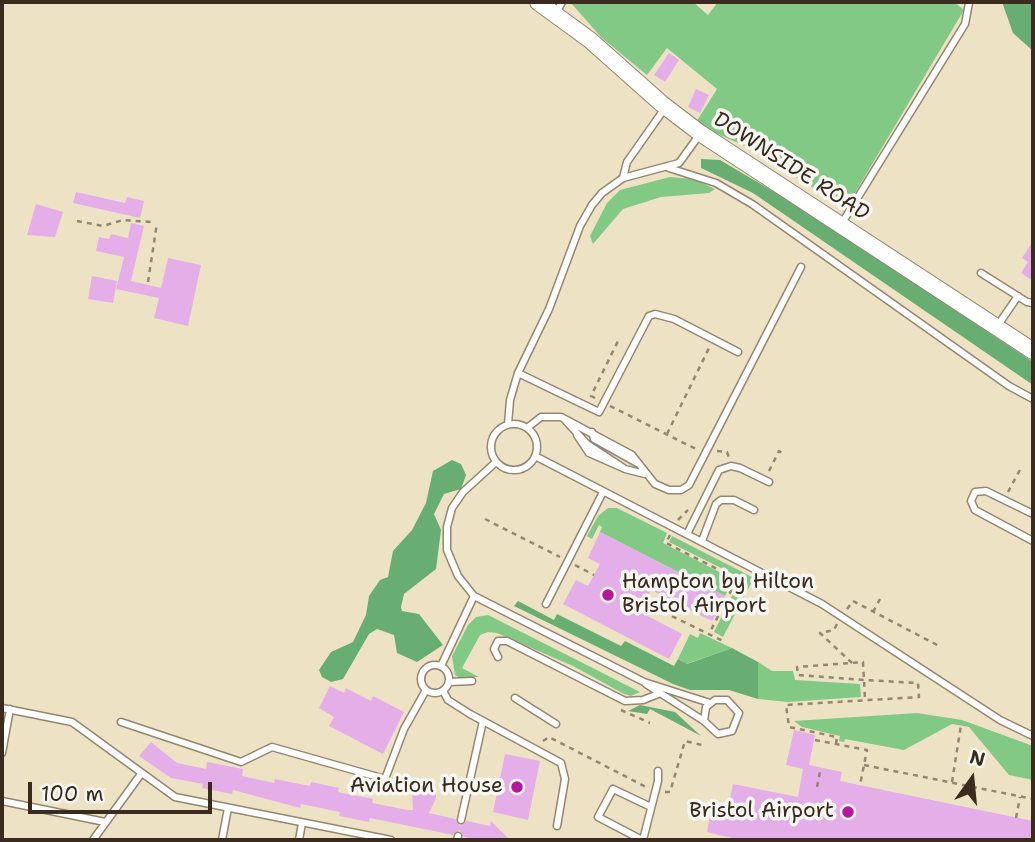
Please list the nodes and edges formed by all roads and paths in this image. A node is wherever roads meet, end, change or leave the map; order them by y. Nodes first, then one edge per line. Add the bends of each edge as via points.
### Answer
1 (538, 2) edge
2 (970, 3) edge
3 (559, 8) edge
4 (666, 107) junction
5 (701, 133) junction
6 (669, 168) junction
7 (623, 178) junction
8 (77, 221) dead end
9 (151, 222) dead end
10 (157, 223) dead end
11 (841, 225) junction
12 (801, 267) dead end
13 (981, 273) dead end
14 (148, 282) dead end
15 (1018, 296) junction
16 (1033, 303) edge
17 (997, 327) junction
18 (619, 340) dead end
19 (713, 340) junction
20 (1033, 351) edge
21 (738, 352) dead end
22 (518, 373) junction
23 (1033, 399) edge
24 (604, 402) junction
25 (561, 417) junction
26 (508, 424) junction
27 (527, 428) junction
28 (666, 434) junction
29 (706, 455) junction
30 (535, 456) junction
31 (729, 458) dead end
32 (496, 462) junction
33 (1022, 466) dead end
34 (645, 474) junction
35 (769, 482) dead end
36 (603, 492) junction
37 (1003, 502) dead end
38 (754, 510) dead end
39 (1033, 514) edge
40 (485, 519) dead end
41 (687, 534) junction
42 (670, 535) dead end
43 (702, 541) junction
44 (1033, 541) edge
45 (568, 561) junction
46 (594, 575) dead end
47 (474, 596) junction
48 (880, 599) dead end
49 (645, 603) dead end
50 (546, 604) dead end
51 (847, 609) dead end
52 (873, 611) junction
53 (837, 624) dead end
54 (709, 634) junction
55 (725, 642) dead end
56 (941, 647) dead end
57 (498, 657) dead end
58 (852, 663) junction
59 (441, 666) junction
60 (864, 680) junction
61 (472, 681) dead end
62 (449, 682) junction
63 (644, 682) junction
64 (426, 691) junction
65 (443, 691) junction
66 (658, 694) junction
67 (514, 698) dead end
68 (865, 700) junction
69 (710, 703) junction
70 (2, 708) edge
71 (10, 709) junction
72 (483, 721) junction
73 (704, 721) junction
74 (121, 722) dead end
75 (556, 724) dead end
76 (961, 725) dead end
77 (1033, 737) edge
78 (815, 740) dead end
79 (543, 741) dead end
80 (836, 744) junction
81 (702, 745) dead end
82 (2, 753) edge
83 (864, 765) junction
84 (658, 771) dead end
85 (820, 772) dead end
86 (142, 774) junction
87 (951, 782) junction
88 (860, 785) dead end
89 (817, 787) dead end
90 (656, 790) junction
91 (1020, 796) junction
92 (1033, 799) edge
93 (2, 801) edge
94 (652, 807) junction
95 (228, 808) junction
96 (1016, 818) dead end
97 (461, 820) dead end
98 (105, 822) junction
99 (302, 823) junction
100 (557, 826) dead end
101 (93, 840) edge
102 (222, 840) edge
103 (299, 840) edge
104 (387, 840) edge

1 - 3 street, DOWNSIDE ROAD
2 - 11 lane via 965,24
3 - 4 street, DOWNSIDE ROAD
4 - 5 street, DOWNSIDE ROAD
4 - 7 lane via 627,162
5 - 6 lane via 688,154
5 - 11 street, DOWNSIDE ROAD
6 - 7 lane
6 - 23 lane via 716,183 752,204
7 - 22 lane via 602,193 580,226 549,309
8 - 9 path via 103,226 123,220
10 - 14 path
11 - 17 street, DOWNSIDE ROAD
12 - 29 lane
13 - 15 lane
15 - 16 lane
15 - 17 lane
17 - 20 street, DOWNSIDE ROAD
18 - 24 path via 591,396
19 - 21 lane
19 - 24 lane via 663,315 649,316
19 - 28 path
22 - 24 lane via 599,412
22 - 26 lane
24 - 28 path
25 - 27 lane via 541,417
25 - 34 lane via 617,445
25 - 34 lane via 586,444 625,468
26 - 27 lane
26 - 32 lane via 497,431 491,443
27 - 30 lane via 537,444
28 - 29 path
29 - 31 path via 712,457 719,449
29 - 34 lane via 689,485 681,490 669,490
30 - 32 lane via 520,469 507,469
30 - 36 lane
32 - 47 lane via 463,492 447,527 451,559
33 - 37 path
35 - 41 lane via 740,468 719,470
36 - 41 lane
36 - 45 lane
38 - 43 lane via 734,500 721,500
39 - 44 lane via 986,491 975,492 971,500 975,510
40 - 45 path
41 - 43 lane
42 - 54 path via 666,543 737,579
43 - 77 lane via 822,604
45 - 46 path
45 - 50 lane
47 - 59 lane
47 - 63 lane
48 - 52 path
49 - 54 path
51 - 52 path via 853,601
52 - 56 path
53 - 58 path via 834,630 820,633
54 - 55 path
57 - 66 lane via 494,649 498,641 507,641 625,701
58 - 60 path via 863,662
58 - 60 path via 797,667 798,675
59 - 62 lane via 448,672
59 - 64 lane via 427,667 421,674
60 - 68 path
60 - 68 path via 918,684 919,696
61 - 62 lane
62 - 65 lane
63 - 66 lane
63 - 69 lane
64 - 65 lane
64 - 74 lane via 404,729 385,779 272,747 241,762
65 - 72 lane via 448,700
66 - 73 lane
67 - 75 lane
68 - 80 path via 786,705 789,727 837,737
69 - 73 lane
69 - 73 lane via 727,700 737,709 739,720 732,731 722,734 712,732
70 - 71 lane
71 - 82 lane
71 - 86 lane via 72,722
72 - 97 lane
72 - 100 lane via 561,763 565,779
76 - 87 path
78 - 80 path
79 - 90 path via 549,737
80 - 83 path via 867,750
81 - 90 path via 685,740 670,792
83 - 87 path
83 - 88 path
84 - 90 lane
85 - 89 path
86 - 95 lane via 175,797
86 - 98 lane
87 - 91 path
90 - 94 lane
91 - 92 path
91 - 96 path
93 - 98 lane
94 - 94 lane via 642,840 598,817 614,789
95 - 99 lane
95 - 102 lane
98 - 101 lane
99 - 103 lane
99 - 104 lane

